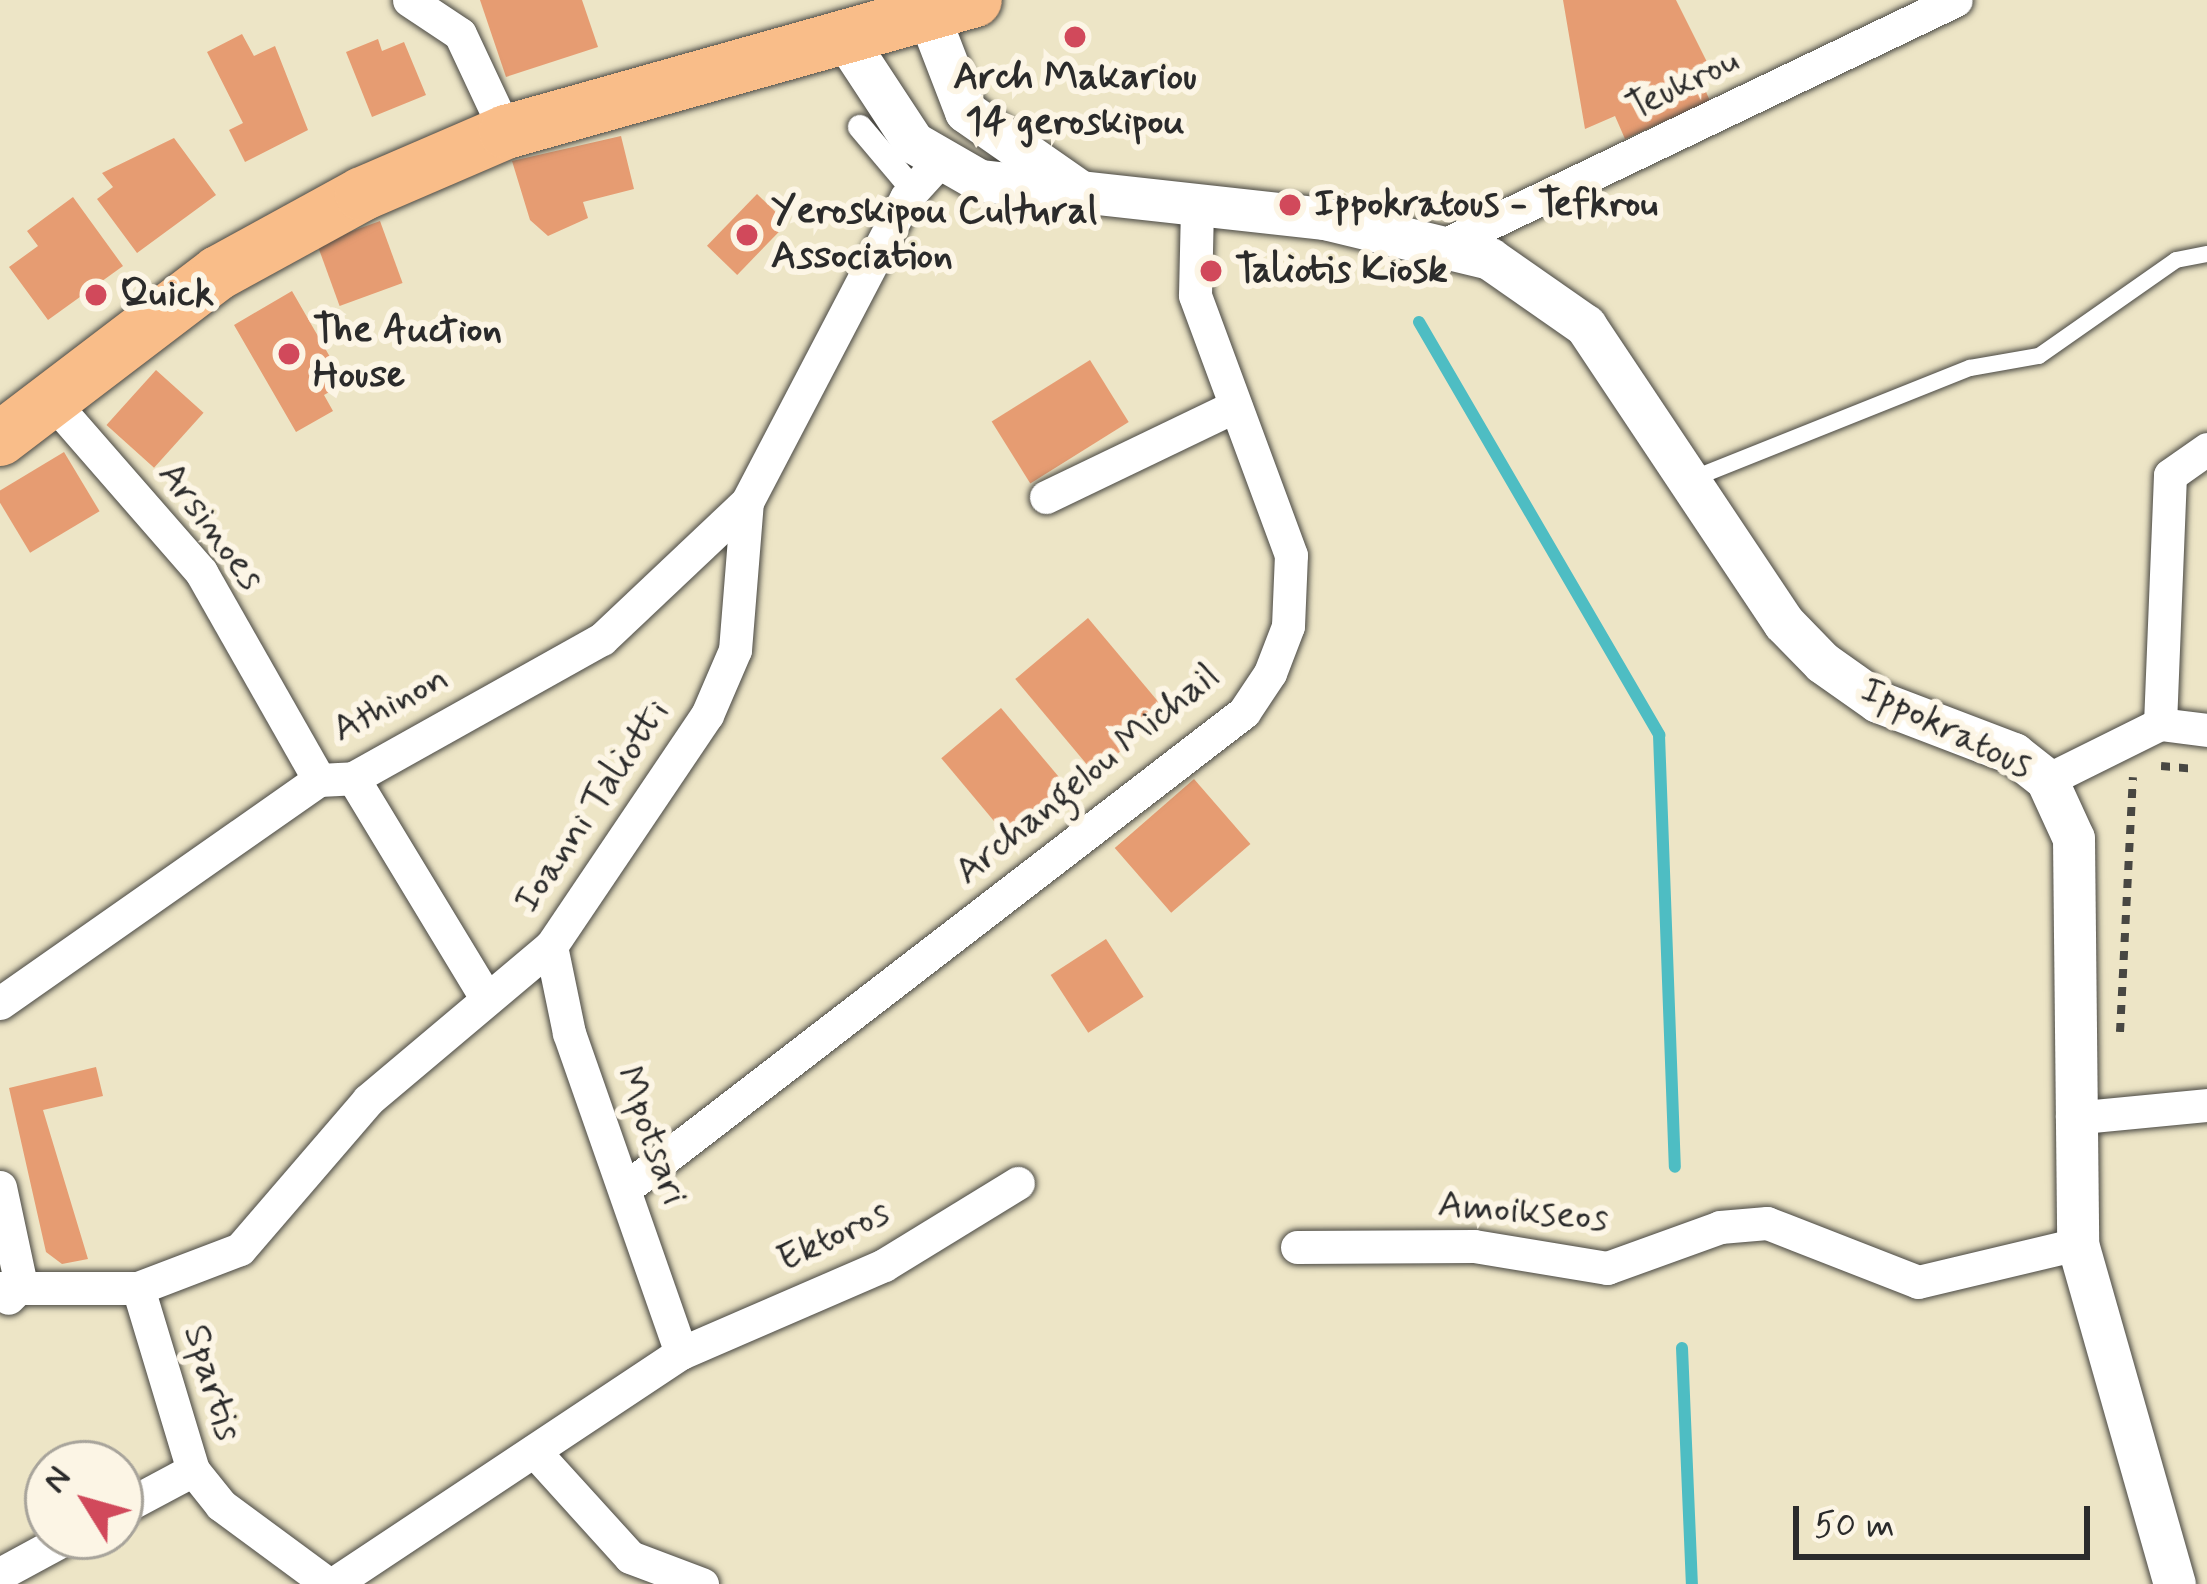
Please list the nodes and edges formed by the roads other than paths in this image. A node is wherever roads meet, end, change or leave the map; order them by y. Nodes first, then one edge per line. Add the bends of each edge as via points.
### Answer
1 (410, 0) edge
2 (1956, 0) edge
3 (952, 8) edge
4 (847, 41) junction
5 (860, 127) dead end
6 (506, 132) junction
7 (926, 177) junction
8 (1084, 194) junction
9 (1197, 210) junction
10 (1447, 244) junction
11 (2207, 254) edge
12 (52, 401) junction
13 (1234, 406) junction
14 (0, 440) edge
15 (2207, 449) edge
16 (1692, 479) junction
17 (1046, 497) dead end
18 (747, 502) junction
19 (2161, 724) junction
20 (2207, 730) edge
21 (336, 779) junction
22 (2047, 780) junction
23 (551, 946) junction
24 (486, 998) junction
25 (0, 1004) edge
26 (2207, 1105) edge
27 (2072, 1118) junction
28 (1018, 1183) dead end
29 (0, 1187) edge
30 (626, 1188) junction
31 (2078, 1244) junction
32 (1297, 1247) dead end
33 (138, 1288) junction
34 (7, 1293) edge
35 (680, 1353) junction
36 (534, 1451) junction
37 (193, 1470) junction
38 (144, 1496) edge
39 (345, 1580) edge
40 (702, 1584) edge
41 (2175, 1584) edge

1 - 6 street via 460,34
2 - 10 street, Teukrou
3 - 4 main road
3 - 8 street, Ippokratous via 966,112
4 - 6 main road
4 - 7 street, Ippokratous
5 - 7 street
6 - 12 main road via 218,273
7 - 8 street, Ippokratous
7 - 18 street, Ioanni Taliotti
8 - 9 street, Ippokratous
9 - 10 street, Ippokratous via 1325,219
9 - 13 street, Archangelou Michail via 1195,295
10 - 16 street, Ippokratous via 1490,259 1586,326
11 - 16 lane via 2176,260 2039,356 1970,368
12 - 14 main road
12 - 21 street, Arsinoes via 201,572
13 - 17 street
13 - 30 street, Archangelou Michail via 1292,574 1288,626 1244,712
15 - 19 street via 2170,475
16 - 22 street, Ippokratous via 1823,663 1878,702 1998,746
18 - 21 street, Athinon via 602,639
18 - 23 street, Ioanni Taliotti via 735,650 707,715
19 - 20 street
19 - 22 street
21 - 24 street, Arsinoes
21 - 25 street, Athinon
22 - 27 street, Ippokratous via 2074,838
23 - 24 street, Ioanni Taliotti
23 - 30 street, Mpotsari via 568,1033
24 - 33 street, Ioanni Taliotti via 368,1100 262,1231
26 - 27 street
27 - 31 street, Ippokratous
28 - 35 street, Ektoros via 884,1265
29 - 34 street
30 - 35 street, Mpotsari
31 - 32 street, Amoikseos via 1918,1282 1767,1223 1720,1227 1607,1268 1474,1246
31 - 41 street, Ippokratous
33 - 34 street, Ioanni Taliotti
33 - 37 street, Spartis
35 - 36 street, Ektoros
36 - 39 street, Ektoros
36 - 40 street via 630,1557
37 - 38 street
37 - 39 street, Spartis via 221,1505

